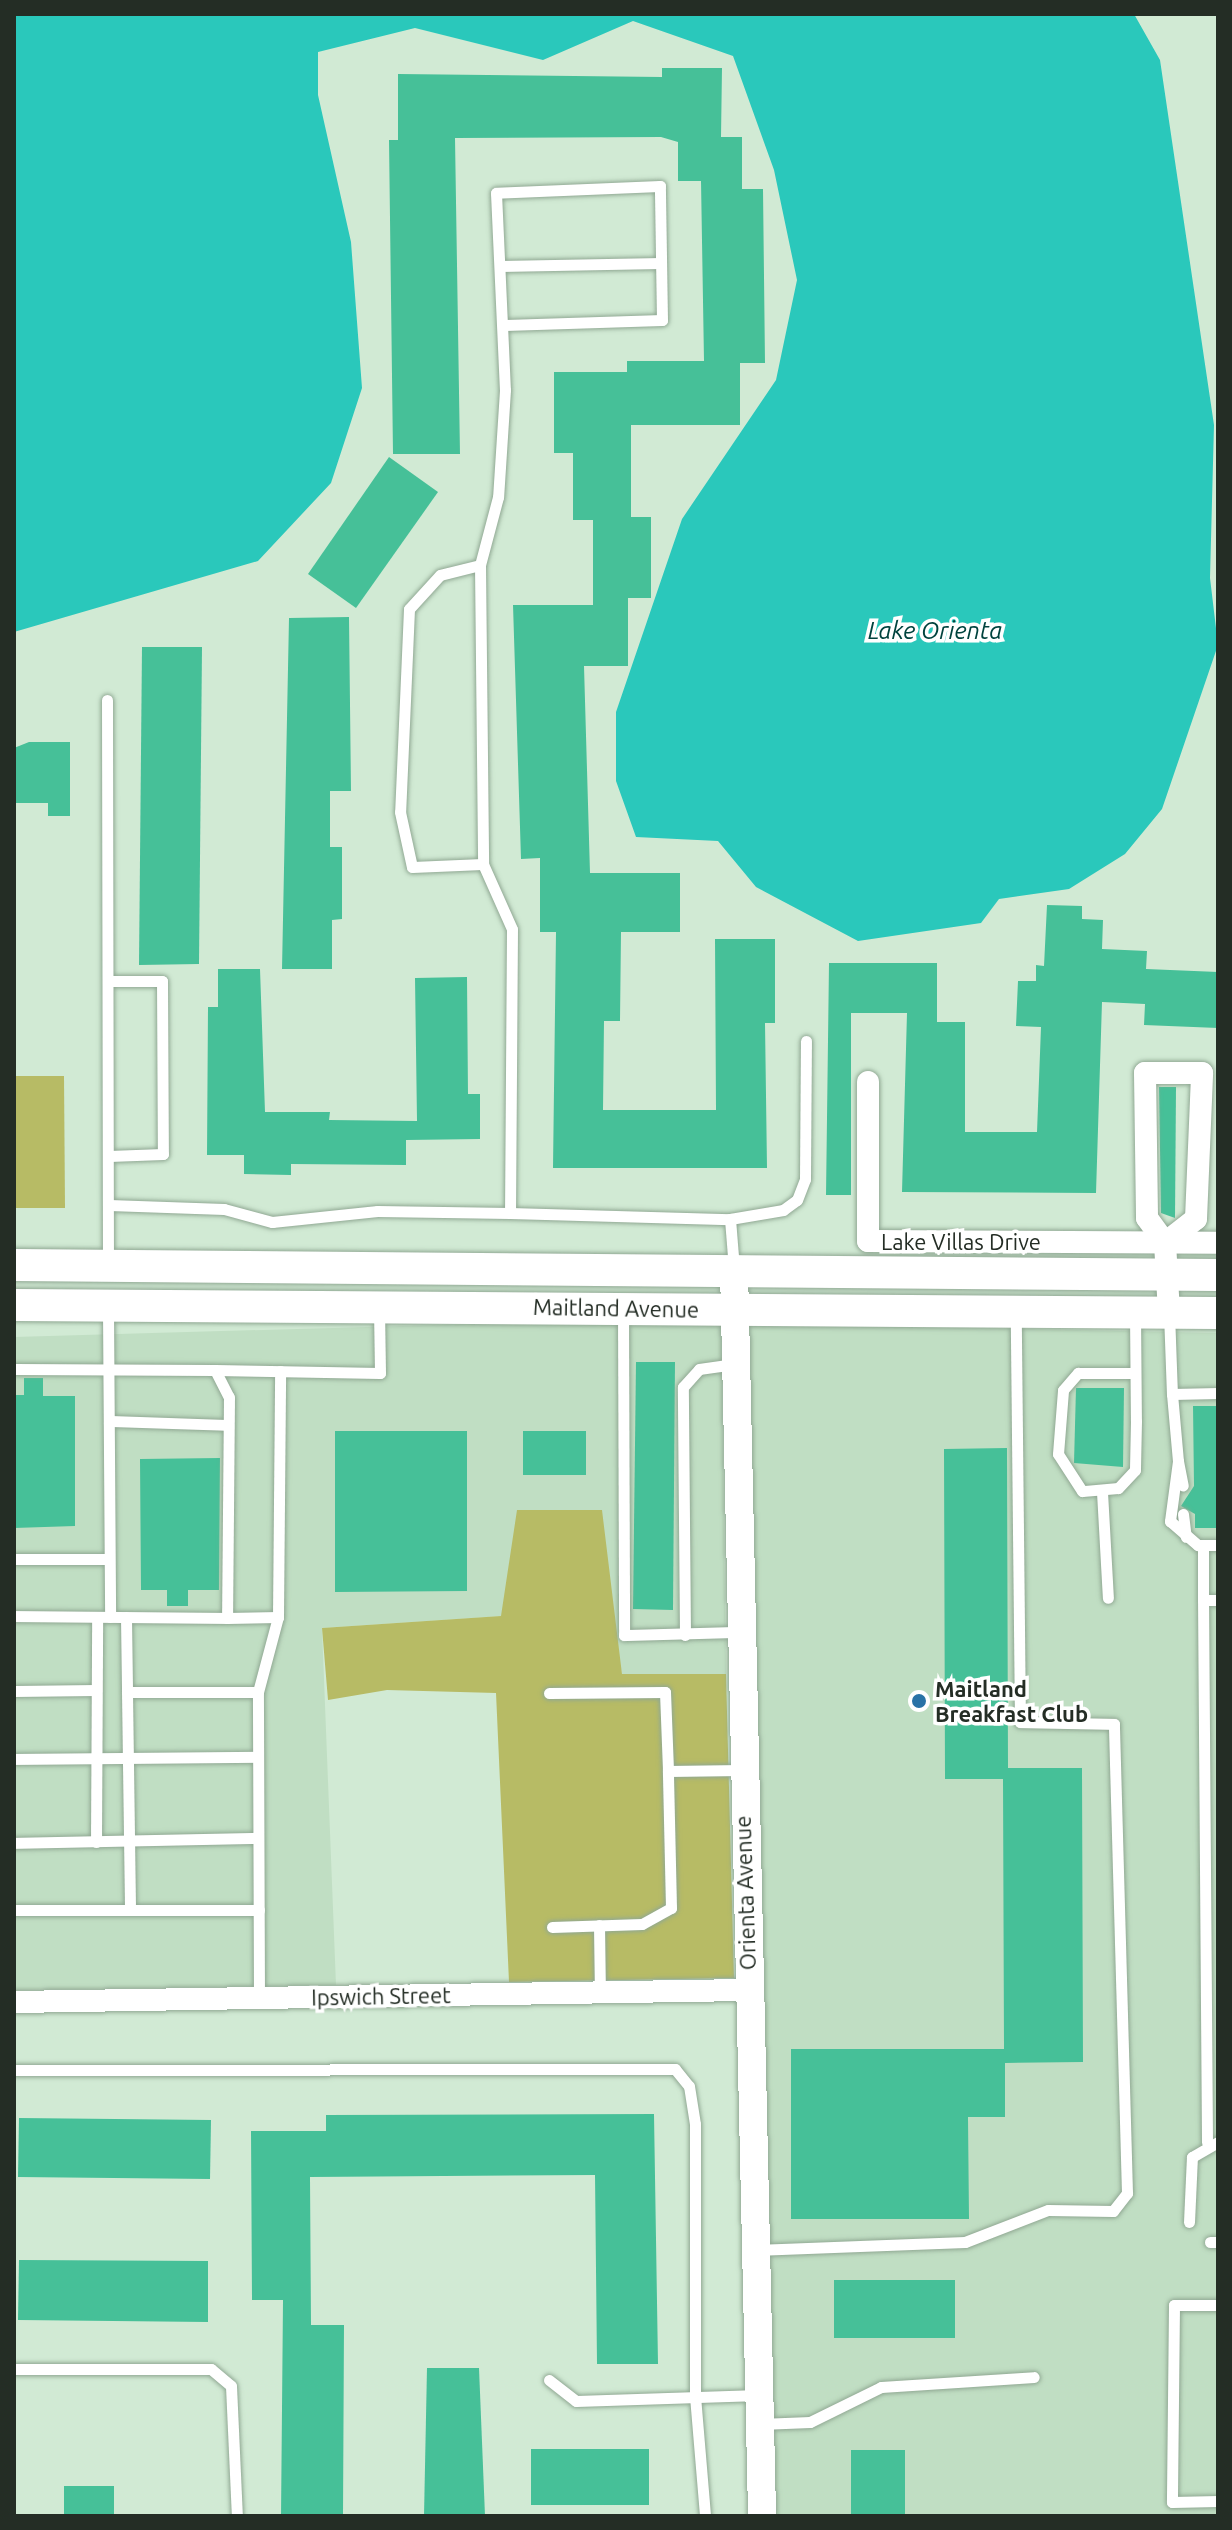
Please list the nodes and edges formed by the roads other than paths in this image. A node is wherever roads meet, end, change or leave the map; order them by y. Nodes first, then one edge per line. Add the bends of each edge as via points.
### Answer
1 (661, 263) junction
2 (500, 266) junction
3 (505, 325) junction
4 (480, 565) junction
5 (107, 700) dead end
6 (483, 864) junction
7 (109, 981) junction
8 (806, 1041) dead end
9 (868, 1082) dead end
10 (109, 1156) junction
11 (109, 1205) junction
12 (510, 1213) junction
13 (730, 1219) junction
14 (1165, 1243) junction
15 (1218, 1243) edge
16 (14, 1265) edge
17 (108, 1265) junction
18 (734, 1269) junction
19 (1167, 1275) junction
20 (1218, 1275) edge
21 (108, 1304) junction
22 (378, 1304) junction
23 (14, 1305) edge
24 (624, 1309) junction
25 (735, 1310) junction
26 (1016, 1313) junction
27 (1135, 1313) junction
28 (1169, 1313) junction
29 (1218, 1313) edge
30 (733, 1364) junction
31 (14, 1369) edge
32 (109, 1369) junction
33 (215, 1370) junction
34 (280, 1371) junction
35 (1135, 1373) junction
36 (1218, 1393) edge
37 (1172, 1394) junction
38 (109, 1421) junction
39 (228, 1425) junction
40 (1178, 1461) junction
41 (1183, 1486) dead end
42 (1102, 1492) junction
43 (1183, 1514) dead end
44 (1186, 1537) junction
45 (1203, 1545) junction
46 (1218, 1545) edge
47 (14, 1559) edge
48 (109, 1559) junction
49 (1108, 1598) dead end
50 (1203, 1600) junction
51 (1218, 1600) edge
52 (14, 1616) edge
53 (103, 1617) junction
54 (126, 1617) junction
55 (278, 1617) junction
56 (227, 1618) junction
57 (738, 1632) junction
58 (685, 1635) junction
59 (96, 1690) junction
60 (14, 1691) edge
61 (127, 1692) junction
62 (258, 1692) junction
63 (549, 1693) dead end
64 (258, 1757) junction
65 (14, 1759) edge
66 (96, 1759) junction
67 (128, 1759) junction
68 (742, 1770) junction
69 (668, 1771) junction
70 (258, 1838) junction
71 (96, 1842) junction
72 (129, 1842) junction
73 (14, 1843) edge
74 (1212, 1844) edge
75 (14, 1910) edge
76 (130, 1910) junction
77 (259, 1910) junction
78 (599, 1925) junction
79 (552, 1927) dead end
80 (1214, 1984) edge
81 (748, 1990) junction
82 (600, 1993) junction
83 (259, 1998) junction
84 (14, 2002) edge
85 (14, 2070) edge
86 (1213, 2087) edge
87 (1212, 2142) edge
88 (1189, 2222) dead end
89 (754, 2250) junction
90 (1218, 2305) edge
91 (14, 2369) edge
92 (1034, 2377) dead end
93 (549, 2380) dead end
94 (760, 2395) junction
95 (695, 2396) junction
96 (760, 2424) junction
97 (1218, 2501) edge
98 (237, 2516) edge
99 (705, 2516) edge
100 (762, 2516) edge

1 - 2 lane
1 - 2 lane via 660,186 496,193
1 - 3 lane via 662,320
2 - 3 lane
3 - 4 lane via 498,497
4 - 6 lane
4 - 6 lane via 440,575 409,609 400,812 412,867
5 - 7 lane
6 - 12 lane via 512,929
7 - 10 lane
7 - 10 lane via 162,981 163,1154
8 - 13 lane via 808,1147 797,1200 773,1216
9 - 14 street, Lake Villas Drive via 868,1241
10 - 11 lane
11 - 12 lane via 224,1209 272,1222 377,1211
11 - 17 lane
12 - 13 lane
13 - 18 lane
14 - 14 street via 1196,1219 1202,1073 1145,1073 1147,1218
14 - 15 street, Lake Villas Drive
14 - 19 street
16 - 17 main road, Maitland Avenue
17 - 18 main road, Maitland Avenue
17 - 21 street
18 - 19 main road, Maitland Avenue
18 - 25 street, Orienta Avenue
19 - 20 main road, Maitland Avenue
19 - 28 street
21 - 22 main road, Maitland Avenue
21 - 23 main road, Maitland Avenue
21 - 32 lane
22 - 24 main road, Maitland Avenue
22 - 34 lane via 380,1373
24 - 25 main road, Maitland Avenue
24 - 58 lane via 624,1635
25 - 26 main road, Maitland Avenue
25 - 30 street, Orienta Avenue
26 - 27 main road, Maitland Avenue
26 - 89 lane via 1020,1722 1114,1724 1127,2193 1113,2211 1048,2210 965,2242
27 - 28 main road, Maitland Avenue
27 - 35 lane
28 - 29 main road, Maitland Avenue
28 - 37 lane
30 - 57 street, Orienta Avenue
30 - 58 lane via 699,1369 683,1387
31 - 32 lane
32 - 33 lane
32 - 38 lane
33 - 34 lane
33 - 39 lane via 229,1397
34 - 55 lane
35 - 42 lane via 1135,1470 1118,1488
35 - 42 lane via 1078,1373 1063,1390 1062,1469 1082,1491
36 - 37 lane
37 - 40 lane
38 - 39 lane
38 - 48 lane
39 - 56 lane
40 - 41 lane
40 - 44 lane via 1170,1521
42 - 49 lane
43 - 44 lane
44 - 45 lane
45 - 46 lane
45 - 50 lane
47 - 48 lane
48 - 53 lane
50 - 51 lane
50 - 74 lane
52 - 53 lane
53 - 54 lane
53 - 59 lane
54 - 56 lane
54 - 61 lane
55 - 56 lane
55 - 62 lane
57 - 58 lane
57 - 68 street, Orienta Avenue
59 - 60 lane
59 - 66 lane
61 - 62 lane
61 - 67 lane
62 - 64 lane
63 - 69 lane via 665,1692
64 - 67 lane
64 - 70 lane
65 - 66 lane
66 - 67 lane
66 - 71 lane
67 - 72 lane
68 - 69 lane
68 - 81 street, Orienta Avenue
69 - 78 lane via 671,1908 642,1924
70 - 72 lane
70 - 77 lane
71 - 72 lane
71 - 73 lane
72 - 76 lane
74 - 80 lane
75 - 76 lane
76 - 77 lane
77 - 83 lane
78 - 79 lane
78 - 82 lane
80 - 86 lane
81 - 82 street, Ipswich Street
81 - 89 street, Orienta Avenue
82 - 83 street, Ipswich Street
83 - 84 street, Ipswich Street
85 - 95 lane via 675,2069 689,2086 695,2124
86 - 87 lane
87 - 88 lane via 1192,2157
89 - 94 street, Orienta Avenue
90 - 97 lane via 1174,2305 1172,2502
91 - 98 lane via 211,2369 231,2386
92 - 96 lane via 881,2387 810,2422
93 - 95 lane via 576,2401
94 - 95 lane
94 - 96 street, Orienta Avenue
95 - 99 lane
96 - 100 street, Orienta Avenue

